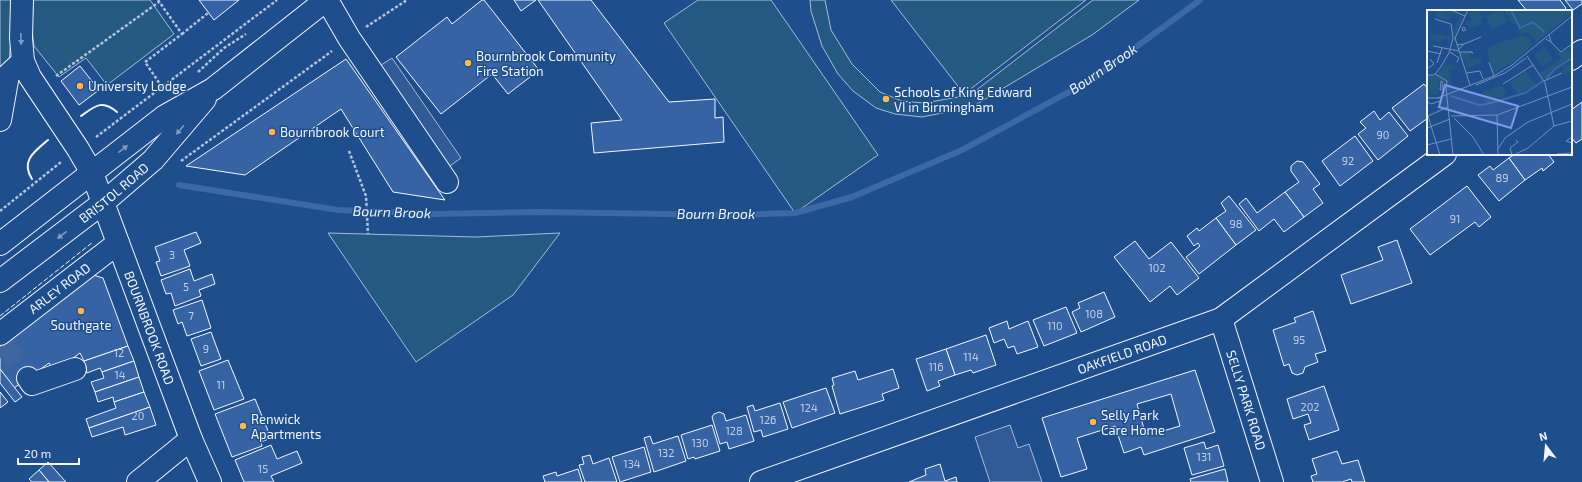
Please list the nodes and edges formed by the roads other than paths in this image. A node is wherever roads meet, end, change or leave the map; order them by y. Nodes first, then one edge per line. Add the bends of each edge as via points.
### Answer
1 (22, 0) edge
2 (327, 0) edge
3 (1582, 51) edge
4 (1572, 59) edge
5 (10, 70) edge
6 (213, 89) junction
7 (0, 120) edge
8 (1444, 155) edge
9 (92, 173) junction
10 (447, 182) dead end
11 (104, 202) junction
12 (118, 243) junction
13 (0, 244) edge
14 (0, 280) edge
15 (1221, 319) junction
16 (1, 339) edge
17 (75, 369) dead end
18 (28, 378) dead end
19 (191, 439) junction
20 (138, 482) edge
21 (210, 482) edge
22 (761, 482) edge
23 (1272, 482) edge

1 -> 5 main road via 21,38
2 - 6 main road, BRISTOL ROAD
2 - 10 main road via 349,38
3 - 4 main road
5 - 7 main road
5 - 9 main road, BOURNBROOK ROAD via 30,77
9 -> 6 main road, BRISTOL ROAD via 165,116
6 -> 11 main road, BRISTOL ROAD via 153,160
8 - 15 main road, OAKFIELD ROAD
9 - 11 main road, BOURNBROOK ROAD
9 - 13 main road, BRISTOL ROAD
11 - 12 main road, BOURNBROOK ROAD
11 -> 14 main road, BRISTOL ROAD
12 - 16 main road, ARLEY ROAD
12 - 19 main road, BOURNBROOK ROAD
15 - 22 main road, OAKFIELD ROAD
15 - 23 main road, SELLY PARK ROAD
17 - 18 main road via 32,384
19 - 20 main road
19 - 21 main road, BOURNBROOK ROAD

